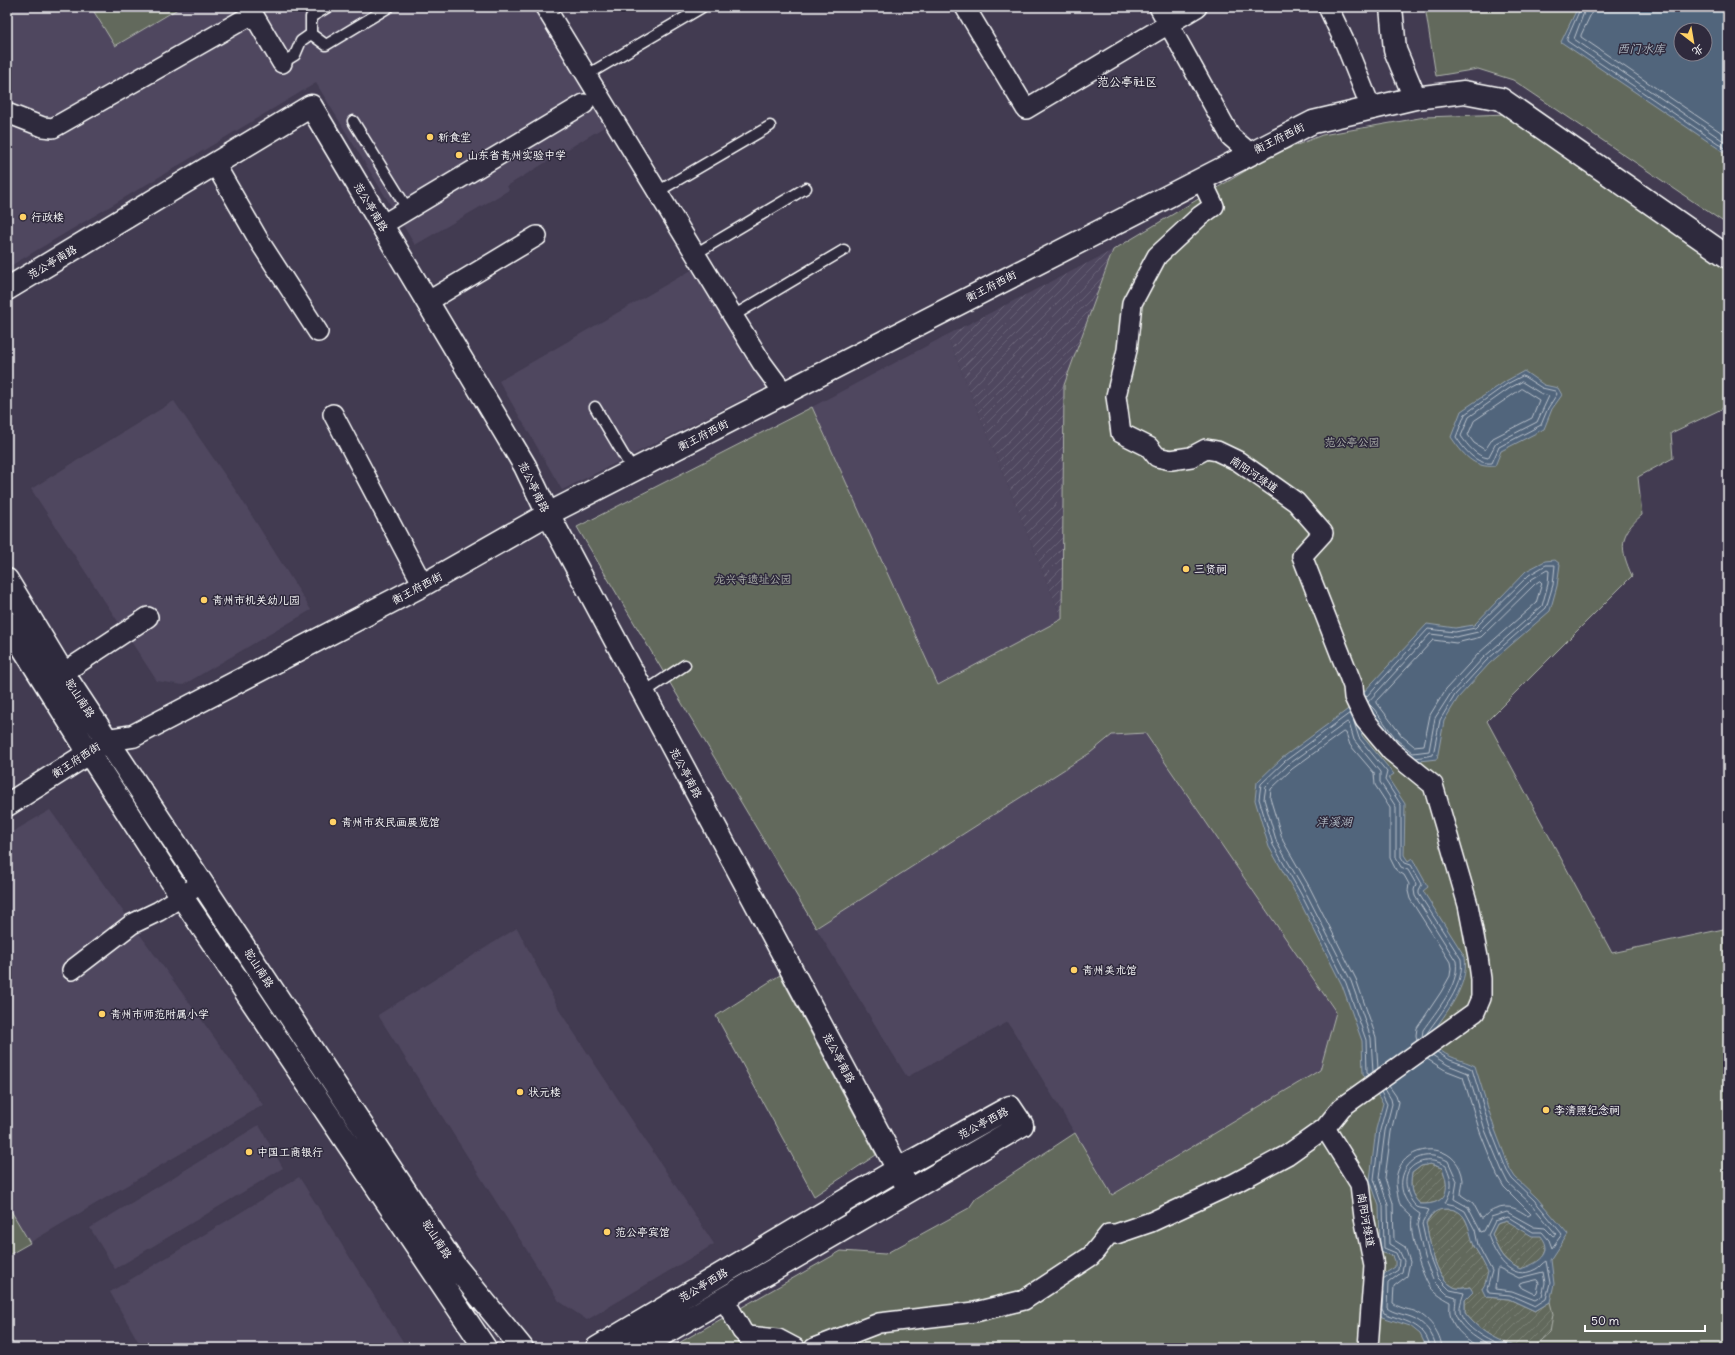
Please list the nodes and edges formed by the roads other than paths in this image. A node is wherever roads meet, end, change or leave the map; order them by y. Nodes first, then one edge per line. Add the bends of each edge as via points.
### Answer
1 (328, 7) edge
2 (389, 7) edge
3 (545, 7) edge
4 (965, 7) edge
5 (1160, 7) edge
6 (1197, 7) edge
7 (1328, 7) edge
8 (1391, 7) edge
9 (701, 8) edge
10 (251, 10) edge
11 (1169, 24) junction
12 (311, 34) junction
13 (282, 63) joint
14 (587, 75) junction
15 (1416, 98) junction
16 (584, 104) dead end
17 (1371, 108) junction
18 (7, 112) edge
19 (353, 121) dead end
20 (770, 126) dead end
21 (1250, 153) junction
22 (215, 164) junction
23 (1201, 179) junction
24 (806, 188) dead end
25 (657, 192) junction
26 (408, 210) junction
27 (382, 225) junction
28 (537, 236) dead end
29 (844, 250) dead end
30 (695, 254) junction
31 (1728, 257) edge
32 (7, 289) edge
33 (427, 302) junction
34 (733, 316) junction
35 (318, 332) dead end
36 (784, 393) junction
37 (595, 407) dead end
38 (333, 414) dead end
39 (633, 471) junction
40 (548, 514) junction
41 (7, 580) edge
42 (423, 585) junction
43 (148, 618) dead end
44 (7, 622) edge
45 (685, 665) dead end
46 (63, 673) junction
47 (644, 693) junction
48 (107, 740) junction
49 (89, 754) junction
50 (7, 805) edge
51 (202, 883) junction
52 (182, 897) junction
53 (72, 970) dead end
54 (1325, 1128) junction
55 (898, 1169) junction
56 (909, 1190) junction
57 (724, 1299) junction
58 (485, 1348) edge
59 (522, 1348) edge
60 (597, 1348) edge
61 (640, 1348) edge
62 (795, 1348) edge
63 (814, 1348) edge
64 (1368, 1348) edge

1 - 12 lane via 311,17
2 - 12 lane via 326,45
3 - 14 street
4 - 11 street via 1026,109
5 - 11 street
6 - 11 street
7 - 17 street
8 - 15 street via 1395,50
9 - 14 lane
10 - 13 street
10 - 18 street via 53,128 43,127
11 - 21 street via 1231,137
12 - 13 lane via 301,41 295,55
14 - 25 street
15 - 17 street, 衡王府西街
15 - 31 street, 衡王府西街 via 1464,92 1501,99
16 - 26 street
17 - 21 street, 衡王府西街 via 1312,122
19 - 26 lane
20 - 25 lane
21 - 23 street, 衡王府西街
22 - 27 street, 范公亭南路 via 311,106
22 - 32 street, 范公亭南路
22 - 35 street via 261,244
23 - 36 street, 衡王府西街
23 - 54 street, 南阳河绿道 via 1214,206 1156,256 1132,303 1127,350 1116,396 1121,433 1149,448 1157,457 1171,460 1191,457 1206,449 1238,461 1296,502 1323,532 1302,556 1353,686 1354,697 1365,720 1391,751 1433,785 1468,905 1480,972 1481,998 1475,1012 1342,1107
24 - 30 lane
25 - 30 street
26 - 27 street
27 - 33 street, 范公亭南路
28 - 33 street
29 - 34 lane
30 - 34 street
33 - 40 street, 范公亭南路 via 525,466
34 - 36 street
36 - 39 street, 衡王府西街
37 - 39 lane
38 - 42 street
39 - 40 street, 衡王府西街
40 - 42 street, 衡王府西街
40 - 47 street, 范公亭南路
41 - 46 street, 驼山南路
42 - 48 street, 衡王府西街 via 133,736
43 - 46 street
44 - 49 street, 驼山南路
45 - 47 lane
46 - 48 street, 驼山南路
47 - 55 street, 范公亭南路
48 - 49 street, 衡王府西街
48 - 51 street, 驼山南路
49 - 50 street, 衡王府西街
49 - 52 street, 驼山南路
51 - 52 street
51 - 59 street, 驼山南路 via 455,1266
52 - 53 street via 132,924
52 - 58 street, 驼山南路
54 - 63 street via 1288,1155 1235,1183 1151,1222 1109,1234 1091,1256 1024,1300 975,1312 879,1323
54 - 64 street, 南阳河绿道 via 1360,1184 1374,1266
55 - 56 street, 范公亭南路
55 - 56 street, 范公亭西路 via 1010,1106 1022,1125
55 - 60 street, 范公亭西路
56 - 57 street, 范公亭西路
57 - 61 street, 范公亭西路
57 - 62 street via 747,1336 778,1339

